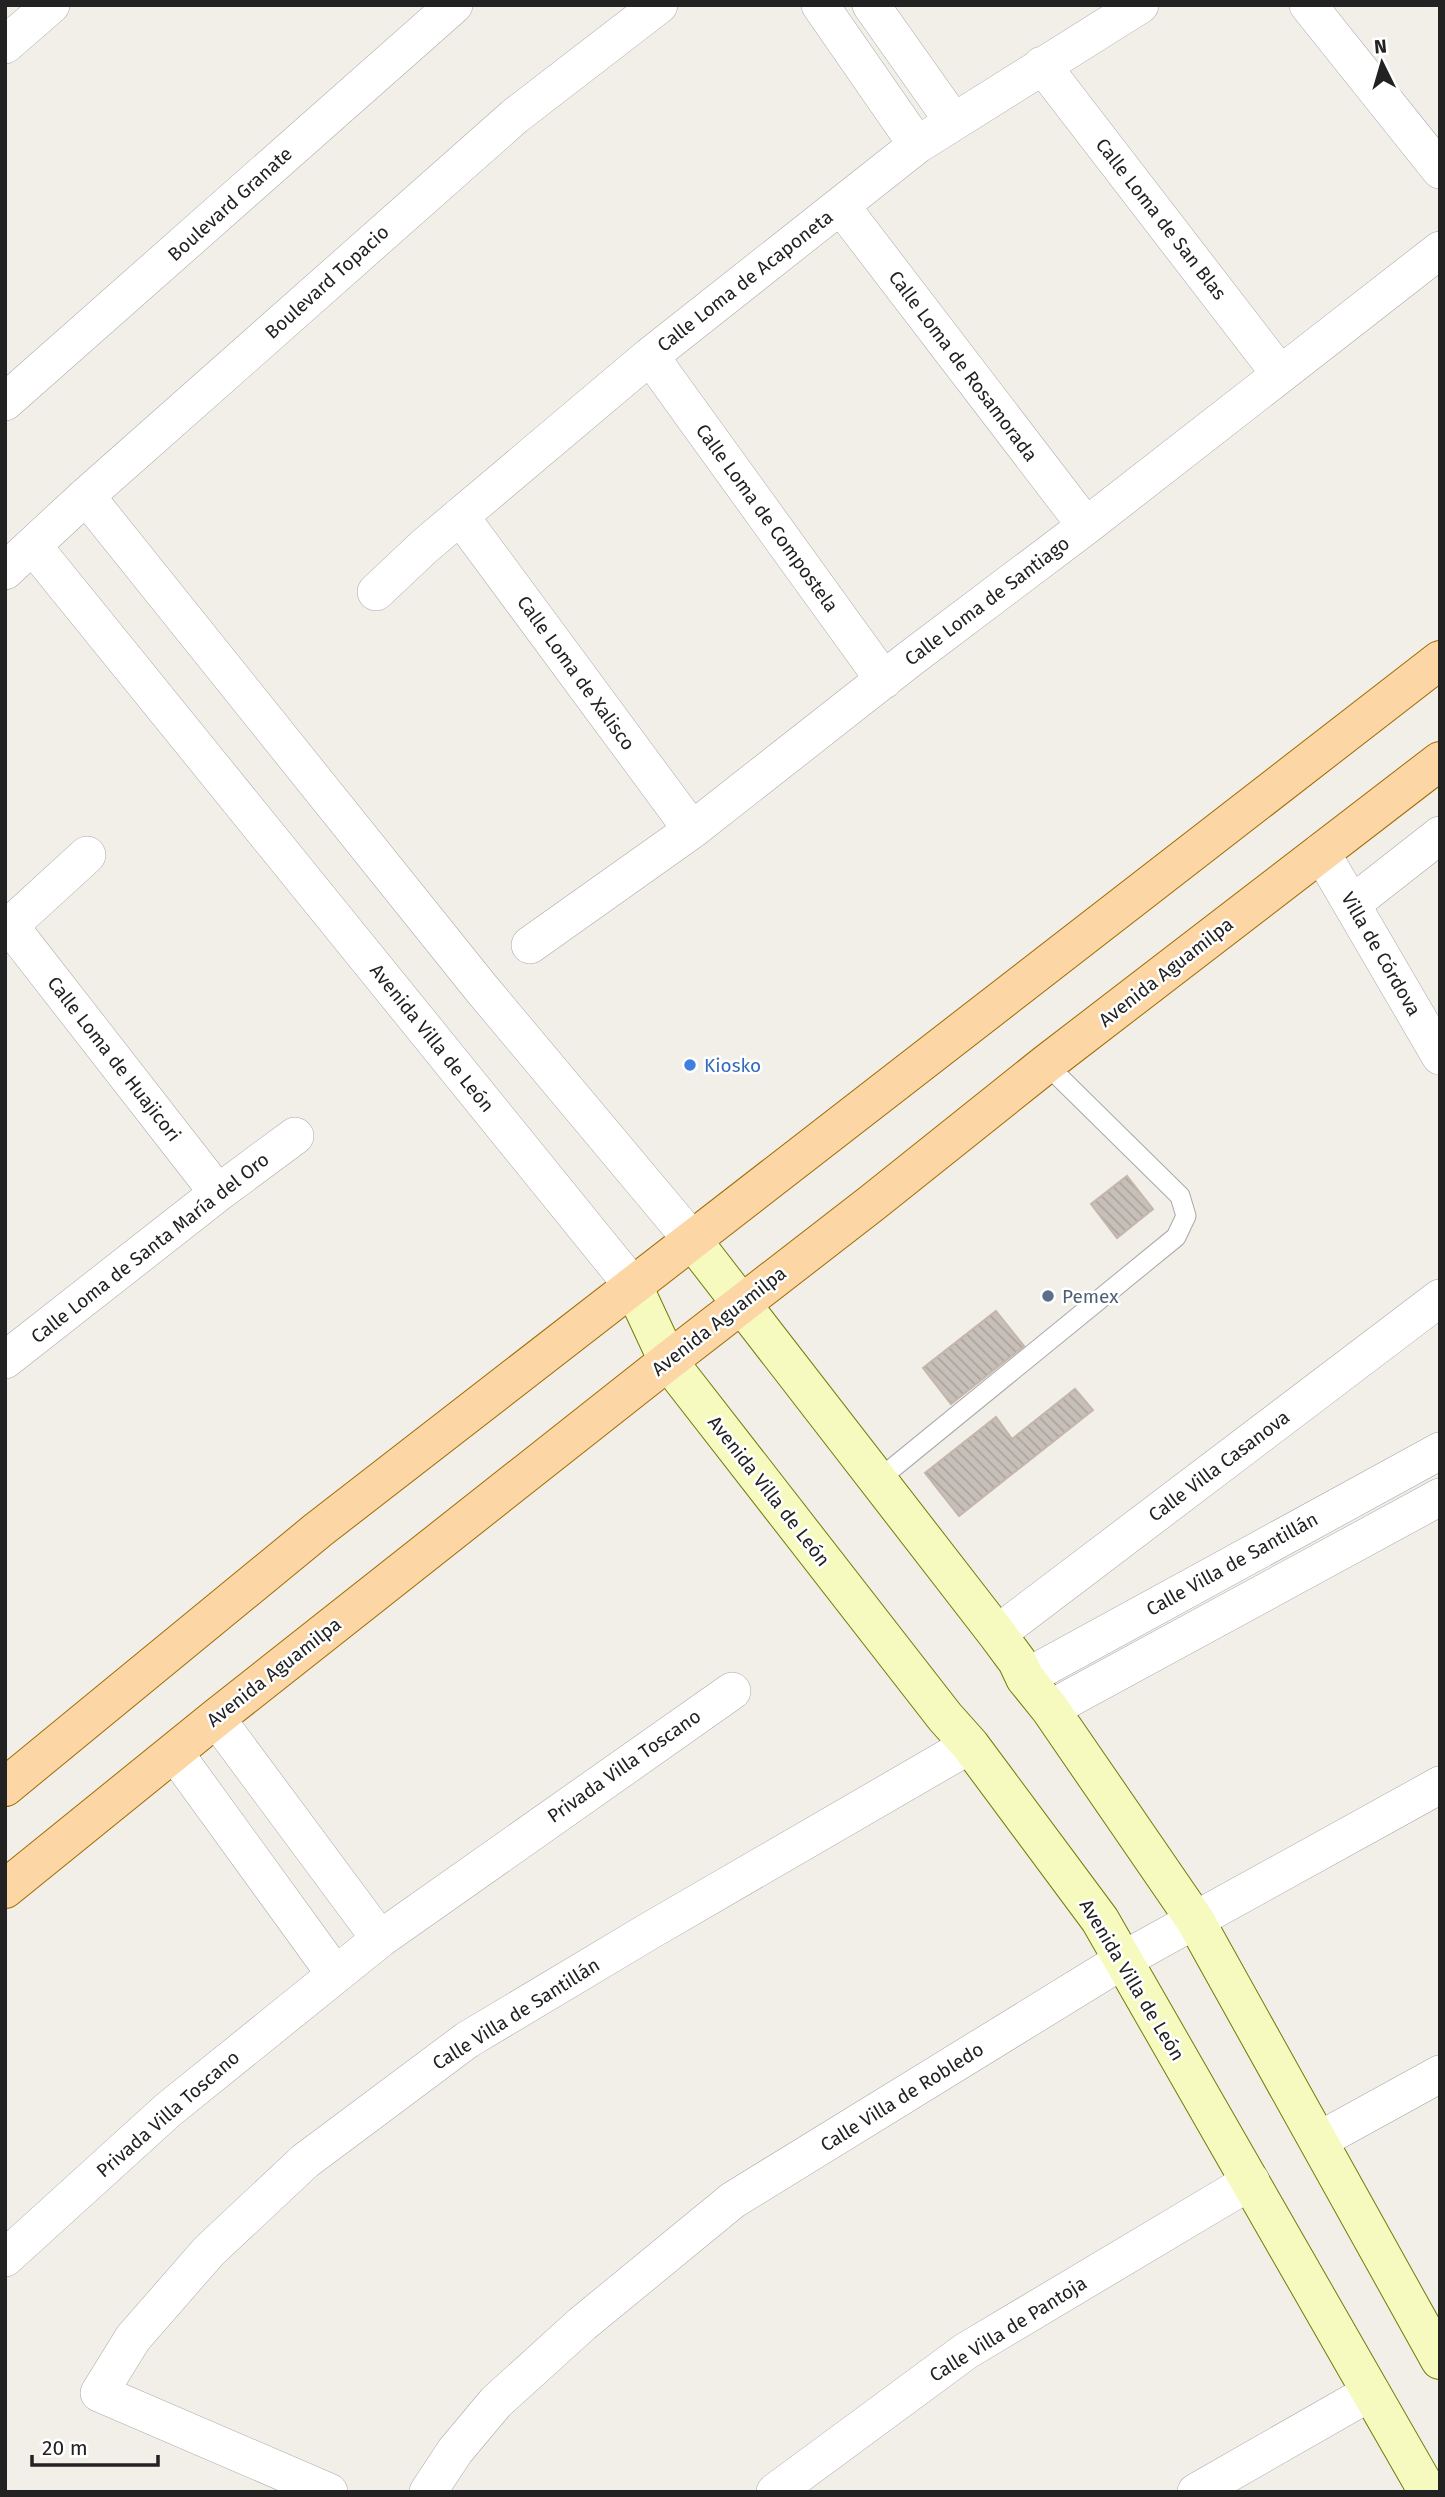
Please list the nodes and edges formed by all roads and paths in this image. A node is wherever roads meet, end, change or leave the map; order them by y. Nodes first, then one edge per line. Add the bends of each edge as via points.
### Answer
1 (51, 5) edge
2 (454, 5) edge
3 (659, 5) edge
4 (820, 5) edge
5 (871, 5) edge
6 (1140, 5) edge
7 (1326, 11) edge
8 (5, 44) edge
9 (1042, 65) junction
10 (953, 121) junction
11 (917, 145) junction
12 (1440, 170) edge
13 (841, 206) junction
14 (1440, 250) edge
15 (650, 356) junction
16 (1280, 374) junction
17 (9, 390) edge
18 (86, 496) junction
19 (460, 516) junction
20 (1086, 526) junction
21 (33, 546) junction
22 (5, 571) edge
23 (376, 593) dead end
24 (1436, 664) edge
25 (884, 680) junction
26 (1440, 761) edge
27 (692, 830) junction
28 (1440, 835) edge
29 (1321, 852) junction
30 (87, 855) dead end
31 (1352, 904) junction
32 (8, 928) edge
33 (530, 945) dead end
34 (1440, 1056) edge
35 (1046, 1063) junction
36 (295, 1136) dead end
37 (218, 1193) junction
38 (692, 1240) junction
39 (634, 1286) junction
40 (1440, 1297) edge
41 (741, 1303) junction
42 (12, 1342) edge
43 (667, 1361) junction
44 (1440, 1451) edge
45 (878, 1480) junction
46 (1440, 1497) edge
47 (998, 1634) junction
48 (1025, 1678) junction
49 (732, 1691) dead end
50 (1050, 1709) junction
51 (216, 1718) junction
52 (970, 1745) junction
53 (174, 1752) junction
54 (1440, 1785) edge
55 (5, 1787) edge
56 (5, 1889) edge
57 (1195, 1920) junction
58 (380, 1939) junction
59 (1124, 1960) junction
60 (335, 1974) junction
61 (1440, 2074) edge
62 (1318, 2141) junction
63 (1251, 2181) junction
64 (5, 2258) edge
65 (1440, 2360) edge
66 (1371, 2392) junction
67 (329, 2492) edge
68 (428, 2492) edge
69 (775, 2492) edge
70 (1196, 2492) edge
71 (1428, 2492) edge

1 - 8 street
2 - 17 street, Boulevard Granate
3 - 18 street, Boulevard Topacio via 515,116
4 - 11 street
5 - 10 street
6 - 9 street, Calle Loma de Acaponeta
7 - 12 street
9 - 10 street, Calle Loma de Acaponeta
9 - 16 street, Calle Loma de San Blas
10 - 11 street, Calle Loma de Acaponeta
11 - 13 street, Calle Loma de Acaponeta
13 - 15 street, Calle Loma de Acaponeta
13 - 20 street, Calle Loma de Rosamorada
14 - 16 street, Calle Loma de Santiago
15 - 19 street, Calle Loma de Acaponeta
15 - 25 street, Calle Loma de Compostela
16 - 20 street, Calle Loma de Santiago
18 - 21 street, Boulevard Topacio
18 - 38 street via 481,988
19 - 23 street, Calle Loma de Acaponeta
19 - 27 street, Calle Loma de Xalisco
20 - 25 street, Calle Loma de Santiago
21 - 22 street, Boulevard Topacio
21 - 39 street, Avenida Villa de León
24 - 38 main road
25 - 27 street, Calle Loma de Santiago
26 - 29 main road, Avenida Aguamilpa
27 - 33 street, Calle Loma de Santiago
28 - 31 street
29 - 31 street, Villa de Córdova
29 - 35 main road, Avenida Aguamilpa
30 - 32 street
31 - 34 street, Villa de Córdova
32 - 37 street, Calle Loma de Huajicori
35 - 41 main road, Avenida Aguamilpa
35 - 45 lane via 1180,1196 1186,1216 1176,1237
36 - 37 street, Calle Loma de Santa María del Oro
37 - 42 street, Calle Loma de Santa María del Oro
38 - 39 main road
38 - 41 street
39 - 43 street, Avenida Villa de León
39 - 55 main road via 318,1530
40 - 47 street, Calle Villa Casanova
41 - 43 main road, Avenida Aguamilpa
41 - 45 street
43 - 51 main road, Avenida Aguamilpa
43 - 52 street, Avenida Villa de León
44 - 48 street, Calle Villa de Santillán
45 - 47 street
46 - 50 street, Calle Villa de Santillán
47 - 48 street
48 - 50 street
49 - 58 street, Privada Villa Toscano
50 - 57 street
51 - 53 main road, Avenida Aguamilpa
51 - 58 street
52 - 59 street, Avenida Villa de León via 1100,1920
52 - 67 street, Calle Villa de Santillán via 467,2040 305,2161 209,2251 133,2338 99,2393
53 - 56 main road, Avenida Aguamilpa
53 - 60 street
54 - 57 street, Calle Villa de Robledo
57 - 59 street, Calle Villa de Robledo
57 - 62 street
58 - 60 street, Privada Villa Toscano
59 - 63 street, Avenida Villa de León
59 - 68 street, Calle Villa de Robledo via 733,2200 582,2323 496,2402
60 - 64 street, Privada Villa Toscano via 168,2110
61 - 62 street
62 - 65 street
63 - 66 street, Avenida Villa de León
63 - 69 street, Calle Villa de Pantoja via 966,2351
66 - 70 street
66 - 71 street, Avenida Villa de León

